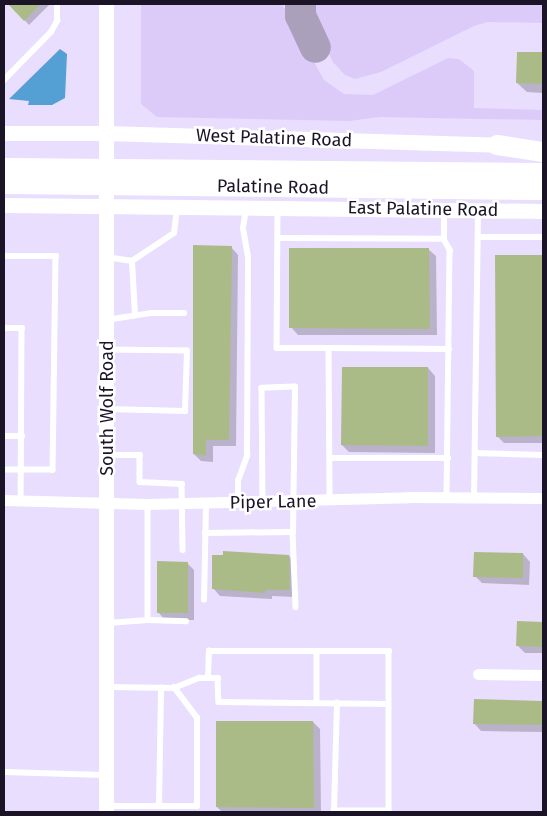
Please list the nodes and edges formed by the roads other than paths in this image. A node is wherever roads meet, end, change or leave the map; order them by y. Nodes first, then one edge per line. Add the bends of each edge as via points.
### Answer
1 (57, 4) edge
2 (106, 4) edge
3 (4, 72) edge
4 (12, 72) junction
5 (4, 80) edge
6 (4, 133) edge
7 (106, 133) junction
8 (497, 145) junction
9 (543, 146) edge
10 (543, 152) edge
11 (4, 168) edge
12 (543, 173) edge
13 (4, 184) edge
14 (543, 190) edge
15 (106, 198) junction
16 (4, 205) edge
17 (177, 206) junction
18 (246, 207) junction
19 (278, 208) junction
20 (444, 210) junction
21 (478, 210) junction
22 (543, 211) edge
23 (478, 237) junction
24 (543, 237) edge
25 (278, 238) junction
26 (444, 239) junction
27 (4, 256) edge
28 (106, 257) junction
29 (132, 261) junction
30 (184, 313) dead end
31 (135, 315) junction
32 (106, 320) junction
33 (4, 328) edge
34 (329, 348) junction
35 (448, 349) junction
36 (107, 350) junction
37 (107, 409) junction
38 (4, 436) edge
39 (22, 436) junction
40 (475, 453) junction
41 (108, 455) junction
42 (543, 455) edge
43 (330, 458) junction
44 (448, 458) junction
45 (4, 470) edge
46 (21, 470) junction
47 (447, 498) junction
48 (474, 498) junction
49 (543, 498) edge
50 (4, 500) edge
51 (21, 500) junction
52 (330, 501) junction
53 (108, 502) junction
54 (238, 502) junction
55 (263, 502) junction
56 (294, 502) junction
57 (206, 503) junction
58 (148, 504) junction
59 (182, 504) junction
60 (206, 532) junction
61 (293, 532) junction
62 (183, 550) dead end
63 (204, 600) dead end
64 (296, 607) dead end
65 (148, 620) junction
66 (186, 621) dead end
67 (107, 623) junction
68 (317, 652) junction
69 (478, 674) dead end
70 (543, 675) edge
71 (208, 678) junction
72 (107, 687) junction
73 (161, 688) junction
74 (174, 688) junction
75 (317, 703) junction
76 (338, 703) junction
77 (388, 704) junction
78 (4, 772) edge
79 (106, 774) junction
80 (159, 806) junction
81 (106, 809) edge

1 - 4 lane via 57,21 51,32
2 - 7 street, South Wolf Road
3 - 4 lane
4 - 5 lane
6 - 7 street, West Palatine Road
7 - 8 street, West Palatine Road
7 - 15 street, South Wolf Road
8 - 9 street, West Palatine Road
8 - 10 highway
11 - 12 highway, Palatine Road
13 - 14 highway, Palatine Road
15 - 16 street, East Palatine Road
15 - 17 street, East Palatine Road
15 - 28 street, South Wolf Road
17 - 18 street, East Palatine Road
17 - 29 lane via 174,233
18 - 19 street, East Palatine Road
18 - 54 lane via 243,228 248,257 247,456 238,481
19 - 20 street, East Palatine Road
19 - 25 lane
20 - 21 street, East Palatine Road
20 - 26 lane
21 - 22 street, East Palatine Road
21 - 23 lane
23 - 24 lane
23 - 40 lane
25 - 26 lane
25 - 34 lane via 278,348
26 - 35 lane via 450,250
27 - 46 lane via 56,256 53,470
28 - 29 lane
28 - 32 street, South Wolf Road
29 - 31 lane
30 - 31 lane
31 - 32 lane
32 - 36 street, South Wolf Road
33 - 39 lane via 22,328
34 - 35 lane
34 - 43 lane
35 - 44 lane
36 - 37 street, South Wolf Road
36 - 37 lane via 187,351 185,411
37 - 41 street, South Wolf Road
38 - 39 lane
39 - 46 lane
40 - 42 lane
40 - 48 lane
41 - 53 street, South Wolf Road
41 - 59 lane via 140,455 140,482 182,484
43 - 44 lane
43 - 52 lane
44 - 47 lane
45 - 46 lane
46 - 51 lane
47 - 48 street, Piper Lane
47 - 52 street, Piper Lane
48 - 49 street, Piper Lane
50 - 51 street, Piper Lane
51 - 53 street, Piper Lane
52 - 56 street, Piper Lane
53 - 58 street, Piper Lane
53 - 67 street, South Wolf Road
54 - 55 street, Piper Lane
54 - 57 street, Piper Lane
55 - 56 street, Piper Lane
55 - 56 lane via 262,388 295,387
56 - 61 lane
57 - 59 street, Piper Lane
57 - 60 lane
58 - 59 street, Piper Lane
58 - 65 lane
59 - 62 lane
60 - 61 lane
60 - 63 lane
61 - 64 lane
65 - 66 lane
65 - 67 lane
67 - 72 street, South Wolf Road
68 - 71 lane via 209,652
68 - 75 lane
68 - 77 lane via 389,651
69 - 70 street
71 - 74 lane via 199,678
71 - 75 lane via 218,678 218,702
72 - 73 lane
72 - 79 street, South Wolf Road
73 - 74 lane
73 - 80 lane
74 - 80 lane via 197,718 197,806
75 - 76 lane
76 - 77 lane
76 - 77 lane via 334,811 363,812 389,811
78 - 79 lane
79 - 81 street, South Wolf Road
80 - 81 lane

